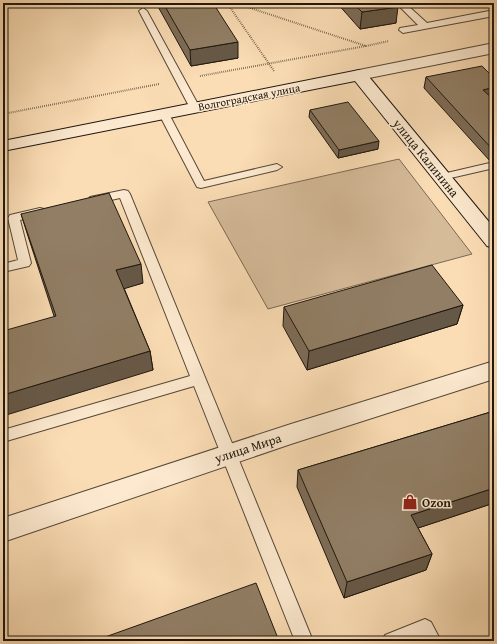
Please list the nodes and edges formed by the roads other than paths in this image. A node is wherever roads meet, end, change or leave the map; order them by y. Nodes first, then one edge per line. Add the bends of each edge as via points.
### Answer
1 (400, 3) edge
2 (143, 11) dead end
3 (494, 13) edge
4 (424, 26) junction
5 (403, 30) dead end
6 (494, 48) edge
7 (359, 75) junction
8 (195, 108) junction
9 (164, 114) junction
10 (3, 146) edge
11 (494, 165) edge
12 (277, 167) dead end
13 (442, 177) junction
14 (80, 203) edge
15 (50, 210) edge
16 (494, 241) edge
17 (3, 268) edge
18 (494, 370) edge
19 (199, 379) junction
20 (3, 436) edge
21 (229, 454) junction
22 (3, 530) edge
23 (304, 641) edge
24 (392, 641) edge
25 (432, 641) edge

1 - 4 lane
2 - 8 lane
3 - 4 lane
4 - 5 lane
6 - 7 street, Волгоградская улица
7 - 8 street, Волгоградская улица
7 - 13 street, улица Калинина
8 - 9 street, Волгоградская улица
9 - 10 street, Волгоградская улица
9 - 12 lane via 202,185
11 - 13 lane
13 - 16 street, улица Калинина
14 - 19 lane via 124,194
15 - 17 lane via 14,218 25,263
18 - 21 street, улица Мира
19 - 20 lane
19 - 21 lane
21 - 22 street, улица Мира
21 - 23 lane
24 - 25 lane via 426,628

